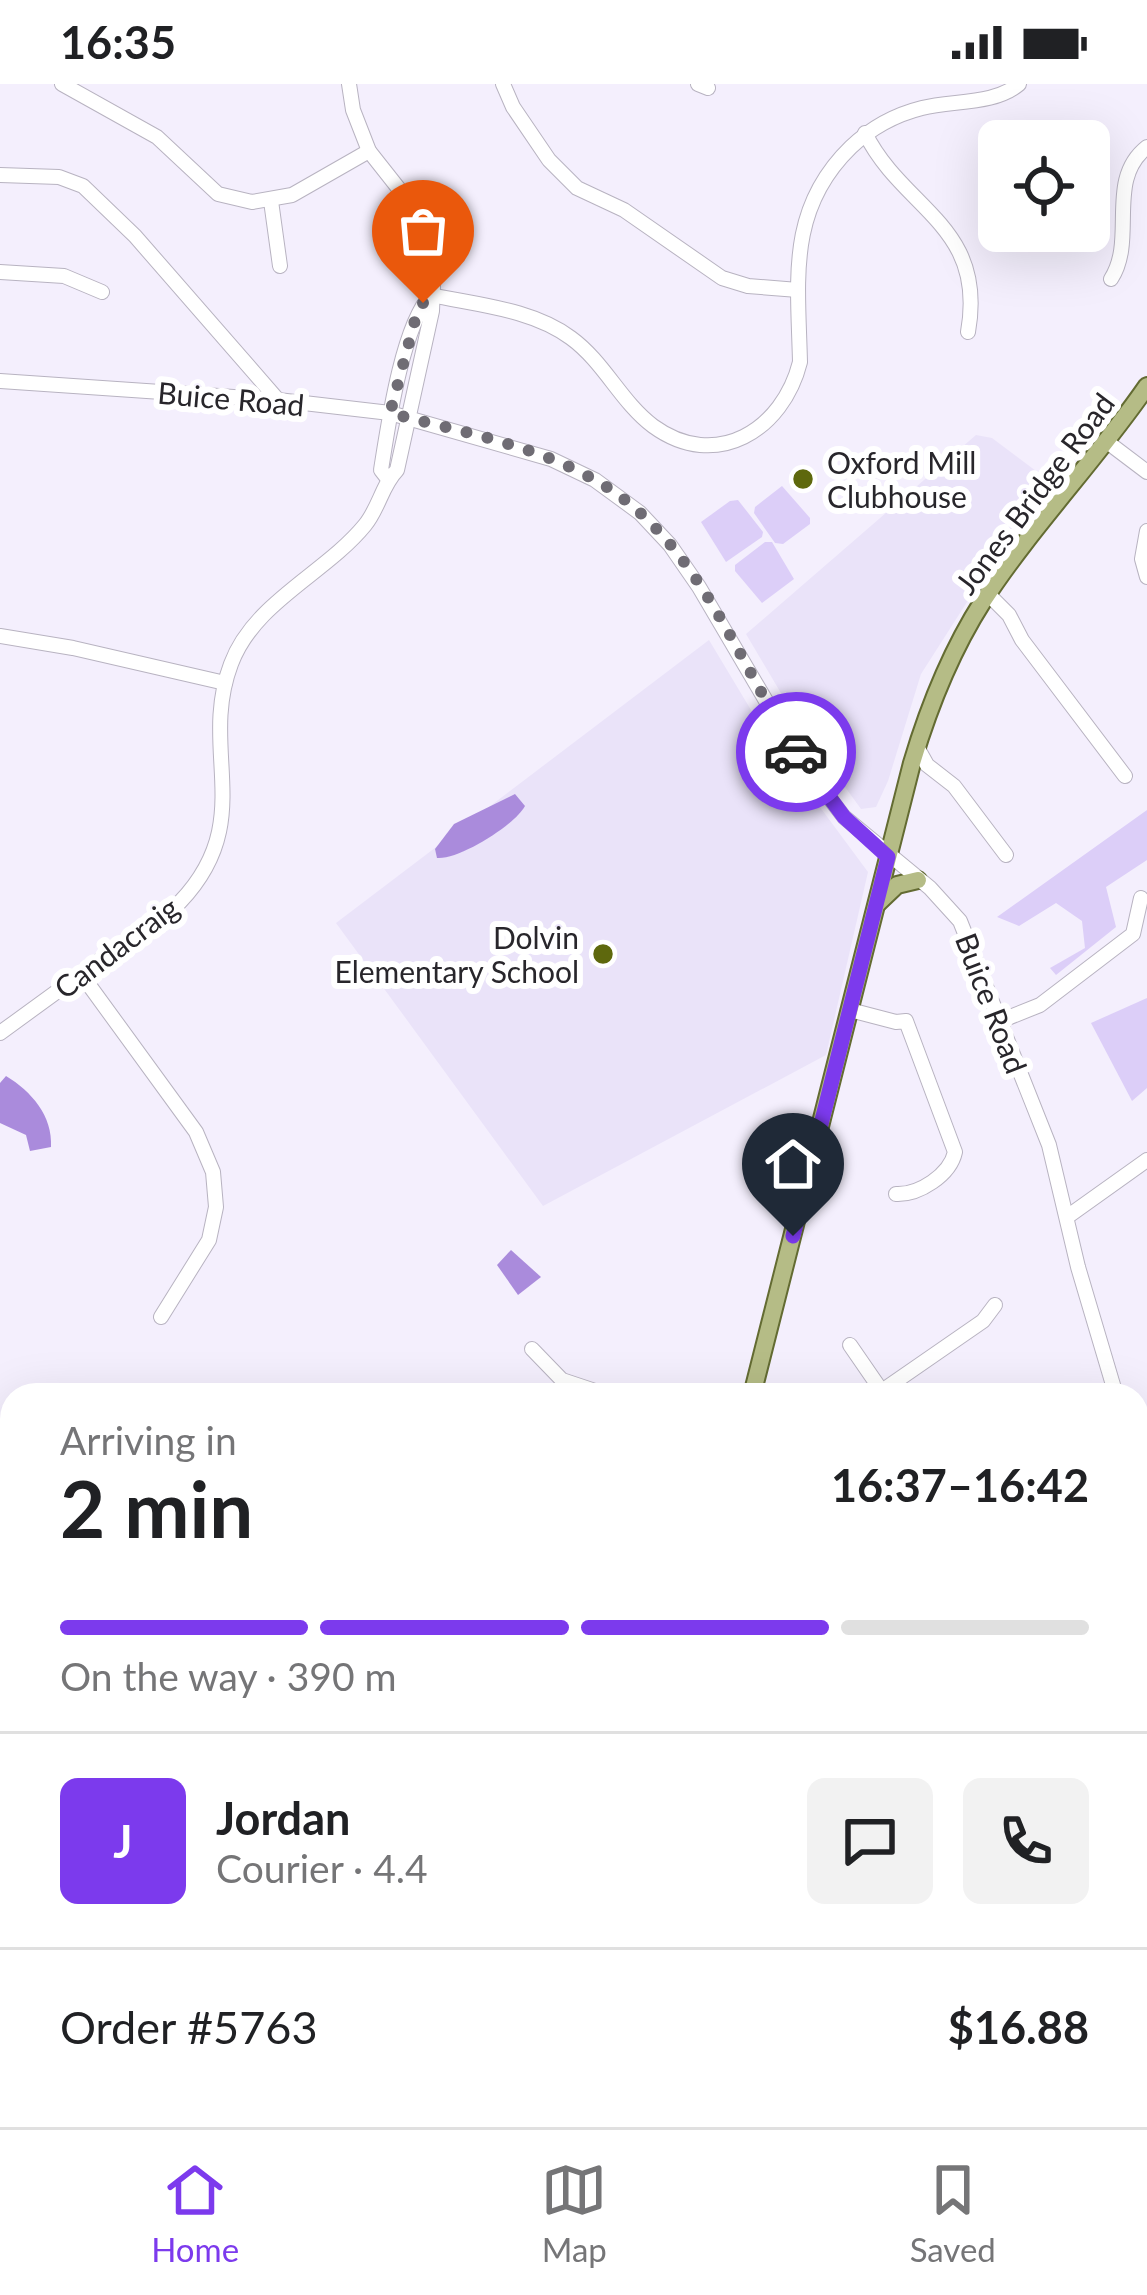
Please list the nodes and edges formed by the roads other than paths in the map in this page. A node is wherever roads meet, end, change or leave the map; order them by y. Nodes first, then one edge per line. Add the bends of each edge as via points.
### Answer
1 (62, 84) edge
2 (349, 84) edge
3 (503, 84) edge
4 (1019, 84) edge
5 (865, 134) junction
6 (1147, 147) edge
7 (369, 152) junction
8 (0, 175) edge
9 (271, 200) junction
10 (280, 266) dead end
11 (0, 272) edge
12 (1111, 279) dead end
13 (798, 290) junction
14 (102, 292) dead end
15 (431, 295) junction
16 (968, 332) dead end
17 (0, 381) edge
18 (1147, 386) edge
19 (278, 400) junction
20 (390, 413) junction
21 (408, 418) junction
22 (1106, 441) junction
23 (1147, 472) edge
24 (388, 479) junction
25 (1147, 532) edge
26 (1147, 577) edge
27 (988, 594) junction
28 (0, 636) edge
29 (225, 683) junction
30 (917, 748) junction
31 (935, 772) junction
32 (1125, 776) dead end
33 (907, 784) junction
34 (1006, 854) dead end
35 (888, 857) junction
36 (918, 880) junction
37 (1141, 898) dead end
38 (876, 904) junction
39 (81, 974) junction
40 (850, 1010) junction
41 (1000, 1021) junction
42 (0, 1033) edge
43 (1147, 1160) edge
44 (896, 1193) dead end
45 (1066, 1217) junction
46 (995, 1305) dead end
47 (161, 1317) dead end
48 (850, 1345) dead end
49 (532, 1349) dead end
50 (571, 1383) edge
51 (755, 1383) edge
52 (873, 1383) edge
53 (892, 1383) edge
54 (1113, 1383) edge

1 - 9 street via 157,136 218,194
2 - 7 street
3 - 13 street via 549,160 577,188 722,278
4 - 5 street via 914,110
5 - 13 street via 825,173 809,203
5 - 16 street via 960,254 969,277
6 - 12 street via 1132,159 1124,188 1120,266
7 - 9 street
7 - 15 street, Candacraig via 414,208 434,261
8 - 19 street via 83,186
9 - 10 street
11 - 14 street via 64,276
13 - 15 street via 800,362 789,395 756,431 715,444 652,425 589,354 554,328
15 - 20 street, Candacraig via 418,309
15 - 21 street, Candacraig
17 - 19 street, Buice Road
18 - 22 main road, Jones Bridge Road
19 - 20 street, Buice Road
20 - 21 street, Buice Road
20 - 24 street, Candacraig via 381,470
21 - 24 street, Candacraig
21 - 35 street, Buice Road via 550,459 640,513 699,586 818,784
22 - 23 street
22 - 27 main road, Jones Bridge Road
24 - 29 street, Candacraig via 358,533 254,625
25 - 26 street
27 - 30 main road, Jones Bridge Road
27 - 32 street
28 - 29 street
29 - 39 street, Candacraig via 223,815 211,862 180,902
30 - 31 street
30 - 33 main road, Jones Bridge Road
31 - 33 street
31 - 34 street
33 - 35 main road, Jones Bridge Road
35 - 36 street, Buice Road
35 - 38 main road, Jones Bridge Road
36 - 38 main road via 897,885
36 - 41 street, Buice Road via 960,921
37 - 41 street via 1133,934 1040,1005
38 - 40 main road, Jones Bridge Road
39 - 42 street, Candacraig
39 - 47 street via 196,1132 213,1172 209,1240
40 - 44 street via 906,1021 955,1152 941,1176
40 - 51 main road, Jones Bridge Road
41 - 45 street, Buice Road via 1049,1145
43 - 45 street
45 - 54 street, Buice Road
46 - 53 street
48 - 52 street
49 - 50 street

